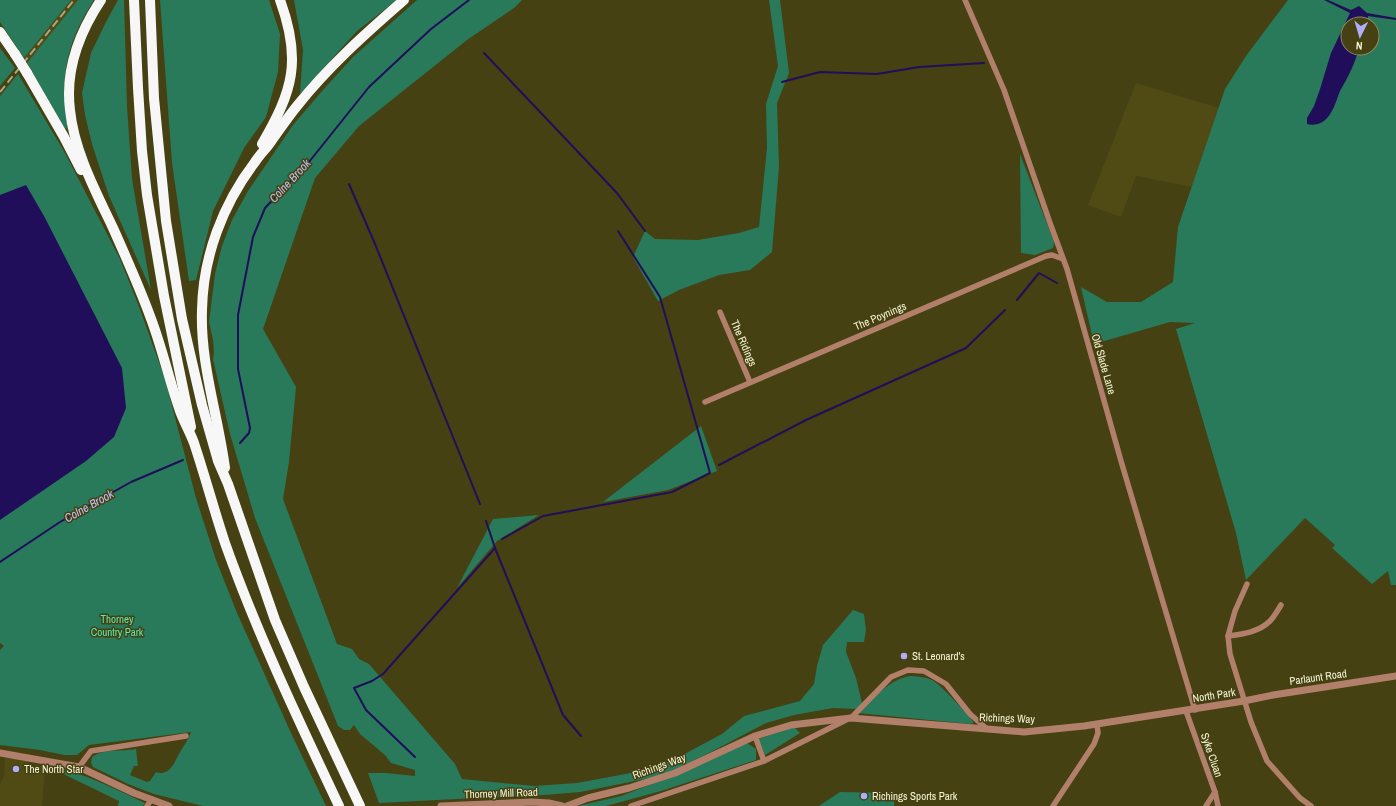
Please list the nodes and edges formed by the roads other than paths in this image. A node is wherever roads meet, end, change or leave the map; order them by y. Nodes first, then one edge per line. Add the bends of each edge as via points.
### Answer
1 (100, 0) edge
2 (150, 0) edge
3 (280, 0) edge
4 (404, 0) edge
5 (965, 0) edge
6 (134, 3) edge
7 (0, 32) edge
8 (255, 162) junction
9 (94, 190) junction
10 (1063, 259) junction
11 (720, 312) dead end
12 (750, 382) junction
13 (705, 402) dead end
14 (194, 442) junction
15 (228, 484) junction
16 (1247, 584) dead end
17 (1281, 605) dead end
18 (1228, 636) junction
19 (1396, 676) edge
20 (1244, 702) junction
21 (1195, 710) junction
22 (1186, 711) junction
23 (850, 718) junction
24 (1097, 724) junction
25 (987, 729) junction
26 (186, 736) dead end
27 (755, 736) junction
28 (0, 753) edge
29 (764, 761) junction
30 (79, 767) junction
31 (1215, 792) junction
32 (149, 803) edge
33 (169, 806) edge
34 (339, 806) edge
35 (360, 806) edge
36 (441, 806) edge
37 (562, 806) edge
38 (567, 806) edge
39 (631, 806) edge
40 (1053, 806) edge
41 (1206, 806) edge
42 (1218, 806) edge
43 (1311, 806) edge

1 - 9 highway via 79,40 72,61 69,90 72,127
2 - 15 highway via 156,126 171,253 182,319 202,405
3 - 8 highway via 291,40 290,77 282,106
4 - 8 highway via 351,47 315,85
5 - 10 street, Old Slade Lane via 1004,90
6 - 14 highway via 140,130 152,228
7 - 9 highway, bridge via 27,73
8 - 15 highway via 218,228 203,294 205,360
9 - 14 highway via 145,304 180,412
10 - 12 street, The Poynings via 1046,256
10 - 21 street, Old Slade Lane
11 - 12 street, The Ridings
12 - 13 street, The Poynings
14 - 34 highway via 226,544 273,665
15 - 35 highway via 264,592 281,634
16 - 18 street via 1235,611
17 - 18 street via 1271,621 1258,629
18 - 20 street via 1230,654
19 - 20 street, Parlaunt Road via 1273,695
20 - 21 street, North Park
20 - 43 street via 1267,761 1300,798
21 - 22 street, North Park
22 - 24 street, Richings Way
22 - 31 street, Syke Cluan
23 - 25 street, Richings Way
23 - 25 street via 891,677 908,670 924,671 946,684 970,714
23 - 27 street, Richings Way via 791,725
23 - 29 street
24 - 25 street, Richings Way via 1024,732
24 - 40 street via 1098,733 1094,744
26 - 30 street via 91,751
27 - 29 street
27 - 38 street, Richings Way via 676,773
28 - 30 street
29 - 39 street
30 - 32 street via 134,793
31 - 41 street
31 - 42 street, Syke Cluan
32 - 33 street
36 - 37 street, Thorney Mill Road via 532,802

